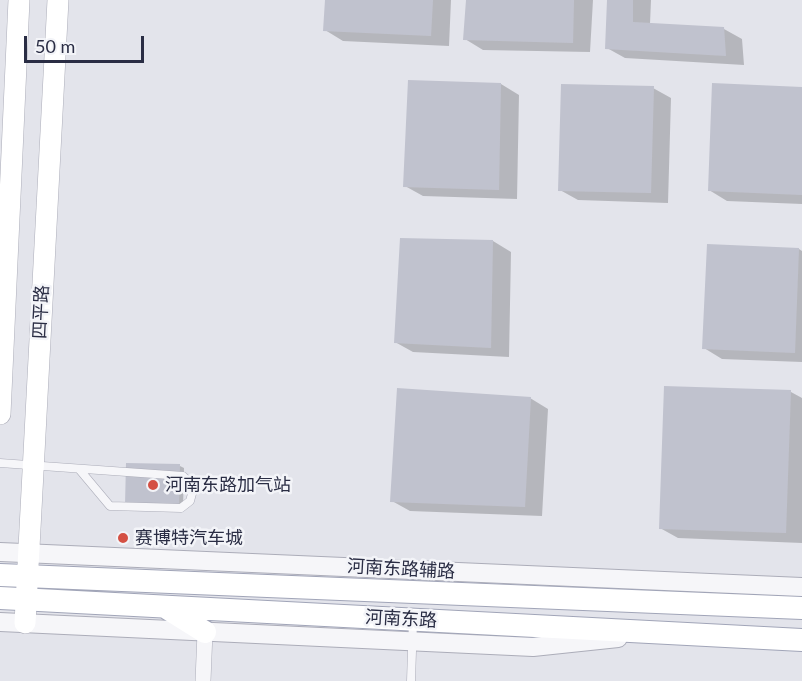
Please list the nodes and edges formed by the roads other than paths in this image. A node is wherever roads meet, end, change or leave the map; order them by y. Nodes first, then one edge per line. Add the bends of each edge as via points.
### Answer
1 (19, 0) edge
2 (58, 0) edge
3 (0, 414) edge
4 (0, 463) edge
5 (33, 465) junction
6 (79, 469) junction
7 (0, 552) edge
8 (29, 553) junction
9 (0, 575) edge
10 (28, 577) junction
11 (802, 587) edge
12 (0, 598) edge
13 (26, 600) junction
14 (164, 606) junction
15 (802, 608) edge
16 (0, 622) edge
17 (25, 623) junction
18 (412, 630) junction
19 (205, 632) junction
20 (802, 640) edge
21 (203, 681) edge
22 (411, 681) edge

1 - 3 main road, 四平路
2 - 5 main road, 四平路
4 - 5 lane
5 - 6 lane
5 - 8 main road, 四平路
6 - 6 lane via 183,476 191,484 192,496 186,506 175,509 110,506
7 - 8 street, 河南东路辅路
8 - 10 main road, 四平路
8 - 11 street, 河南东路辅路
9 - 10 main road, 河南东路
10 - 13 main road, 四平路
10 - 15 main road, 河南东路
12 - 13 main road, 河南东路
13 - 14 main road, 河南东路
13 - 17 main road, 四平路
14 - 18 main road, 河南东路
14 - 19 main road
16 - 17 street
17 - 19 street
18 - 19 street
18 - 20 main road, 河南东路 via 659,633
18 - 22 lane
19 - 21 street

